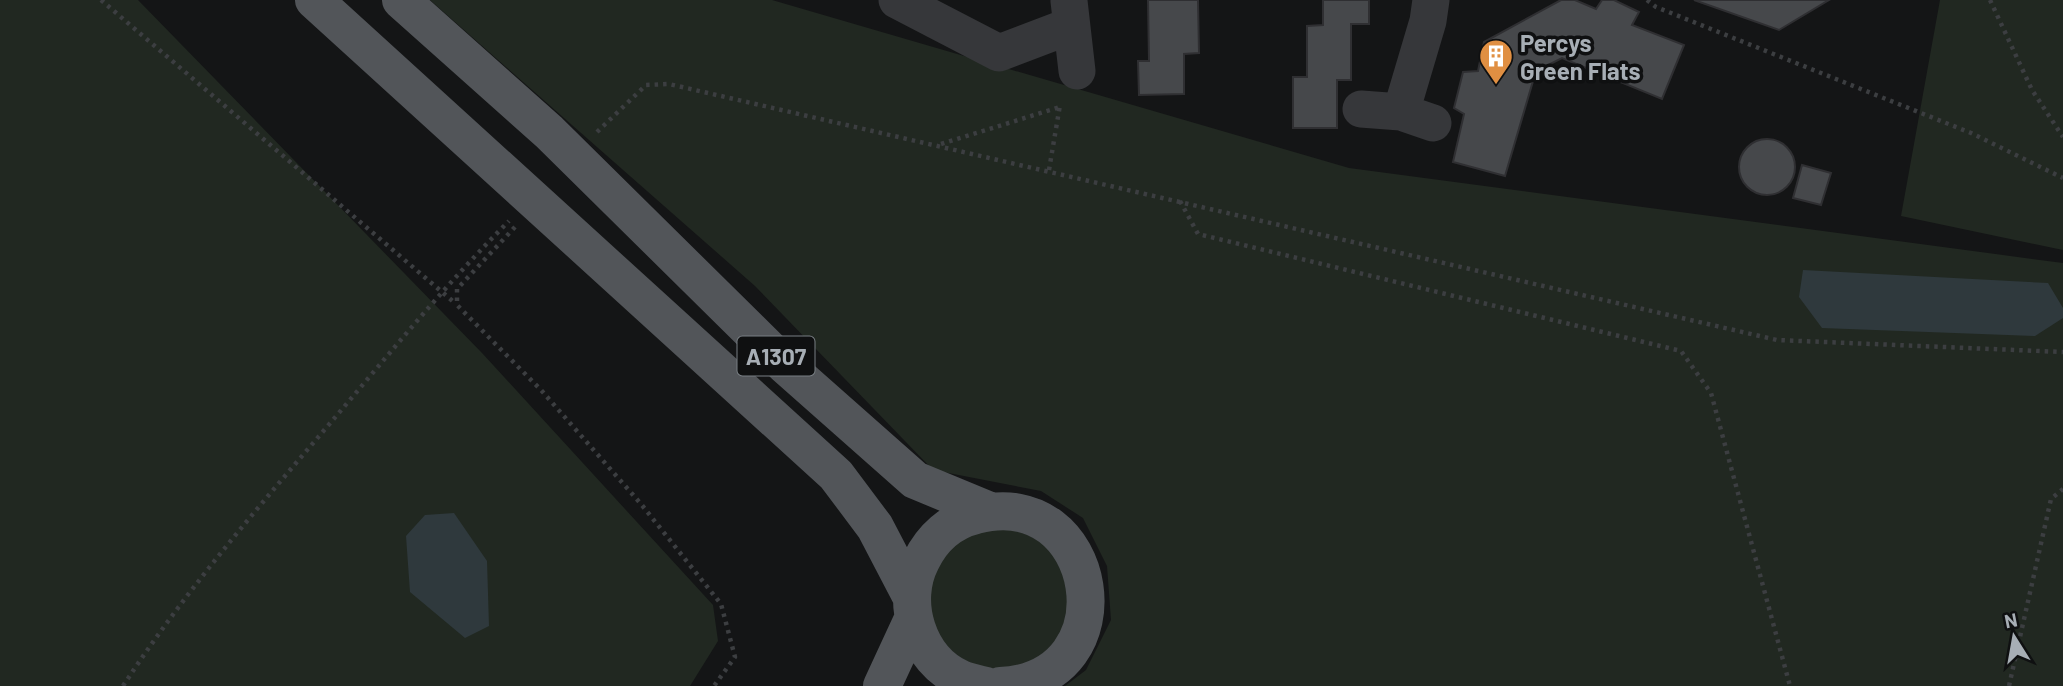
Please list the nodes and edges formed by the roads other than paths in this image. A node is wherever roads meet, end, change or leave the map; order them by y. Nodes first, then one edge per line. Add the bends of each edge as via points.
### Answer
1 (314, 0) edge
2 (401, 0) edge
3 (897, 0) edge
4 (1431, 0) edge
5 (1069, 13) edge
6 (1077, 71) road end
7 (1361, 109) dead end
8 (990, 511) junction
9 (912, 607) junction
10 (963, 683) edge
11 (882, 686) edge
12 (1000, 686) edge

1 - 9 main road, A1307 via 507,176 532,220 754,397 836,475 875,527
2 - 8 main road, A1307 via 549,132 587,154 785,365 915,480
3 - 5 street via 999,53
4 - 7 street via 1417,118
5 - 6 street
8 - 9 main road via 966,517 944,530 927,548 915,571
8 - 12 main road via 1047,525 1069,545 1083,571 1088,600 1083,629 1068,655 1045,674 1018,685
9 - 10 main road via 922,643
9 - 11 main road

